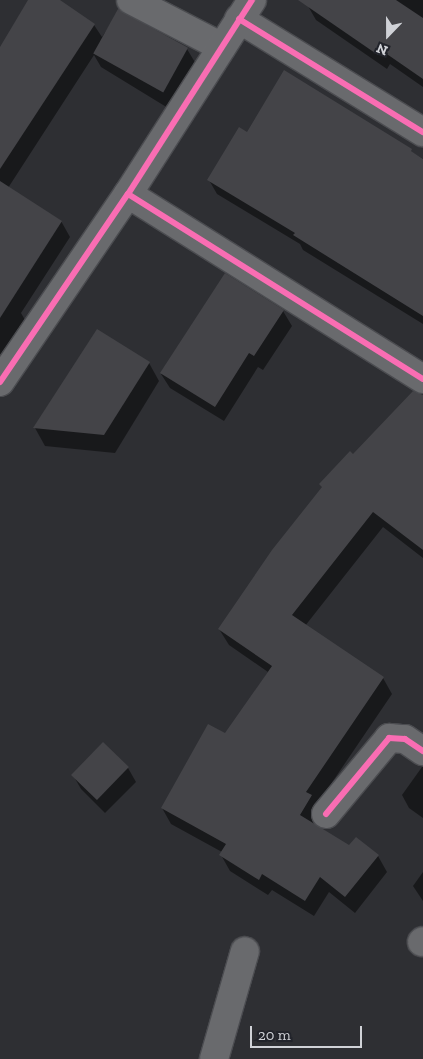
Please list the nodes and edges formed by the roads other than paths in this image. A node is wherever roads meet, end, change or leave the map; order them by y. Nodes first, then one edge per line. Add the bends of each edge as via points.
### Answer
1 (131, 0) edge
2 (246, 10) edge
3 (222, 47) junction
4 (423, 132) edge
5 (128, 194) junction
6 (423, 379) edge
7 (0, 382) edge
8 (423, 751) edge
9 (326, 814) dead end
10 (245, 951) dead end
11 (214, 1059) edge

1 - 3 street
2 - 3 street
2 - 4 street
3 - 5 street
5 - 6 street
5 - 7 street
8 - 9 street via 405,739 389,738
10 - 11 street

